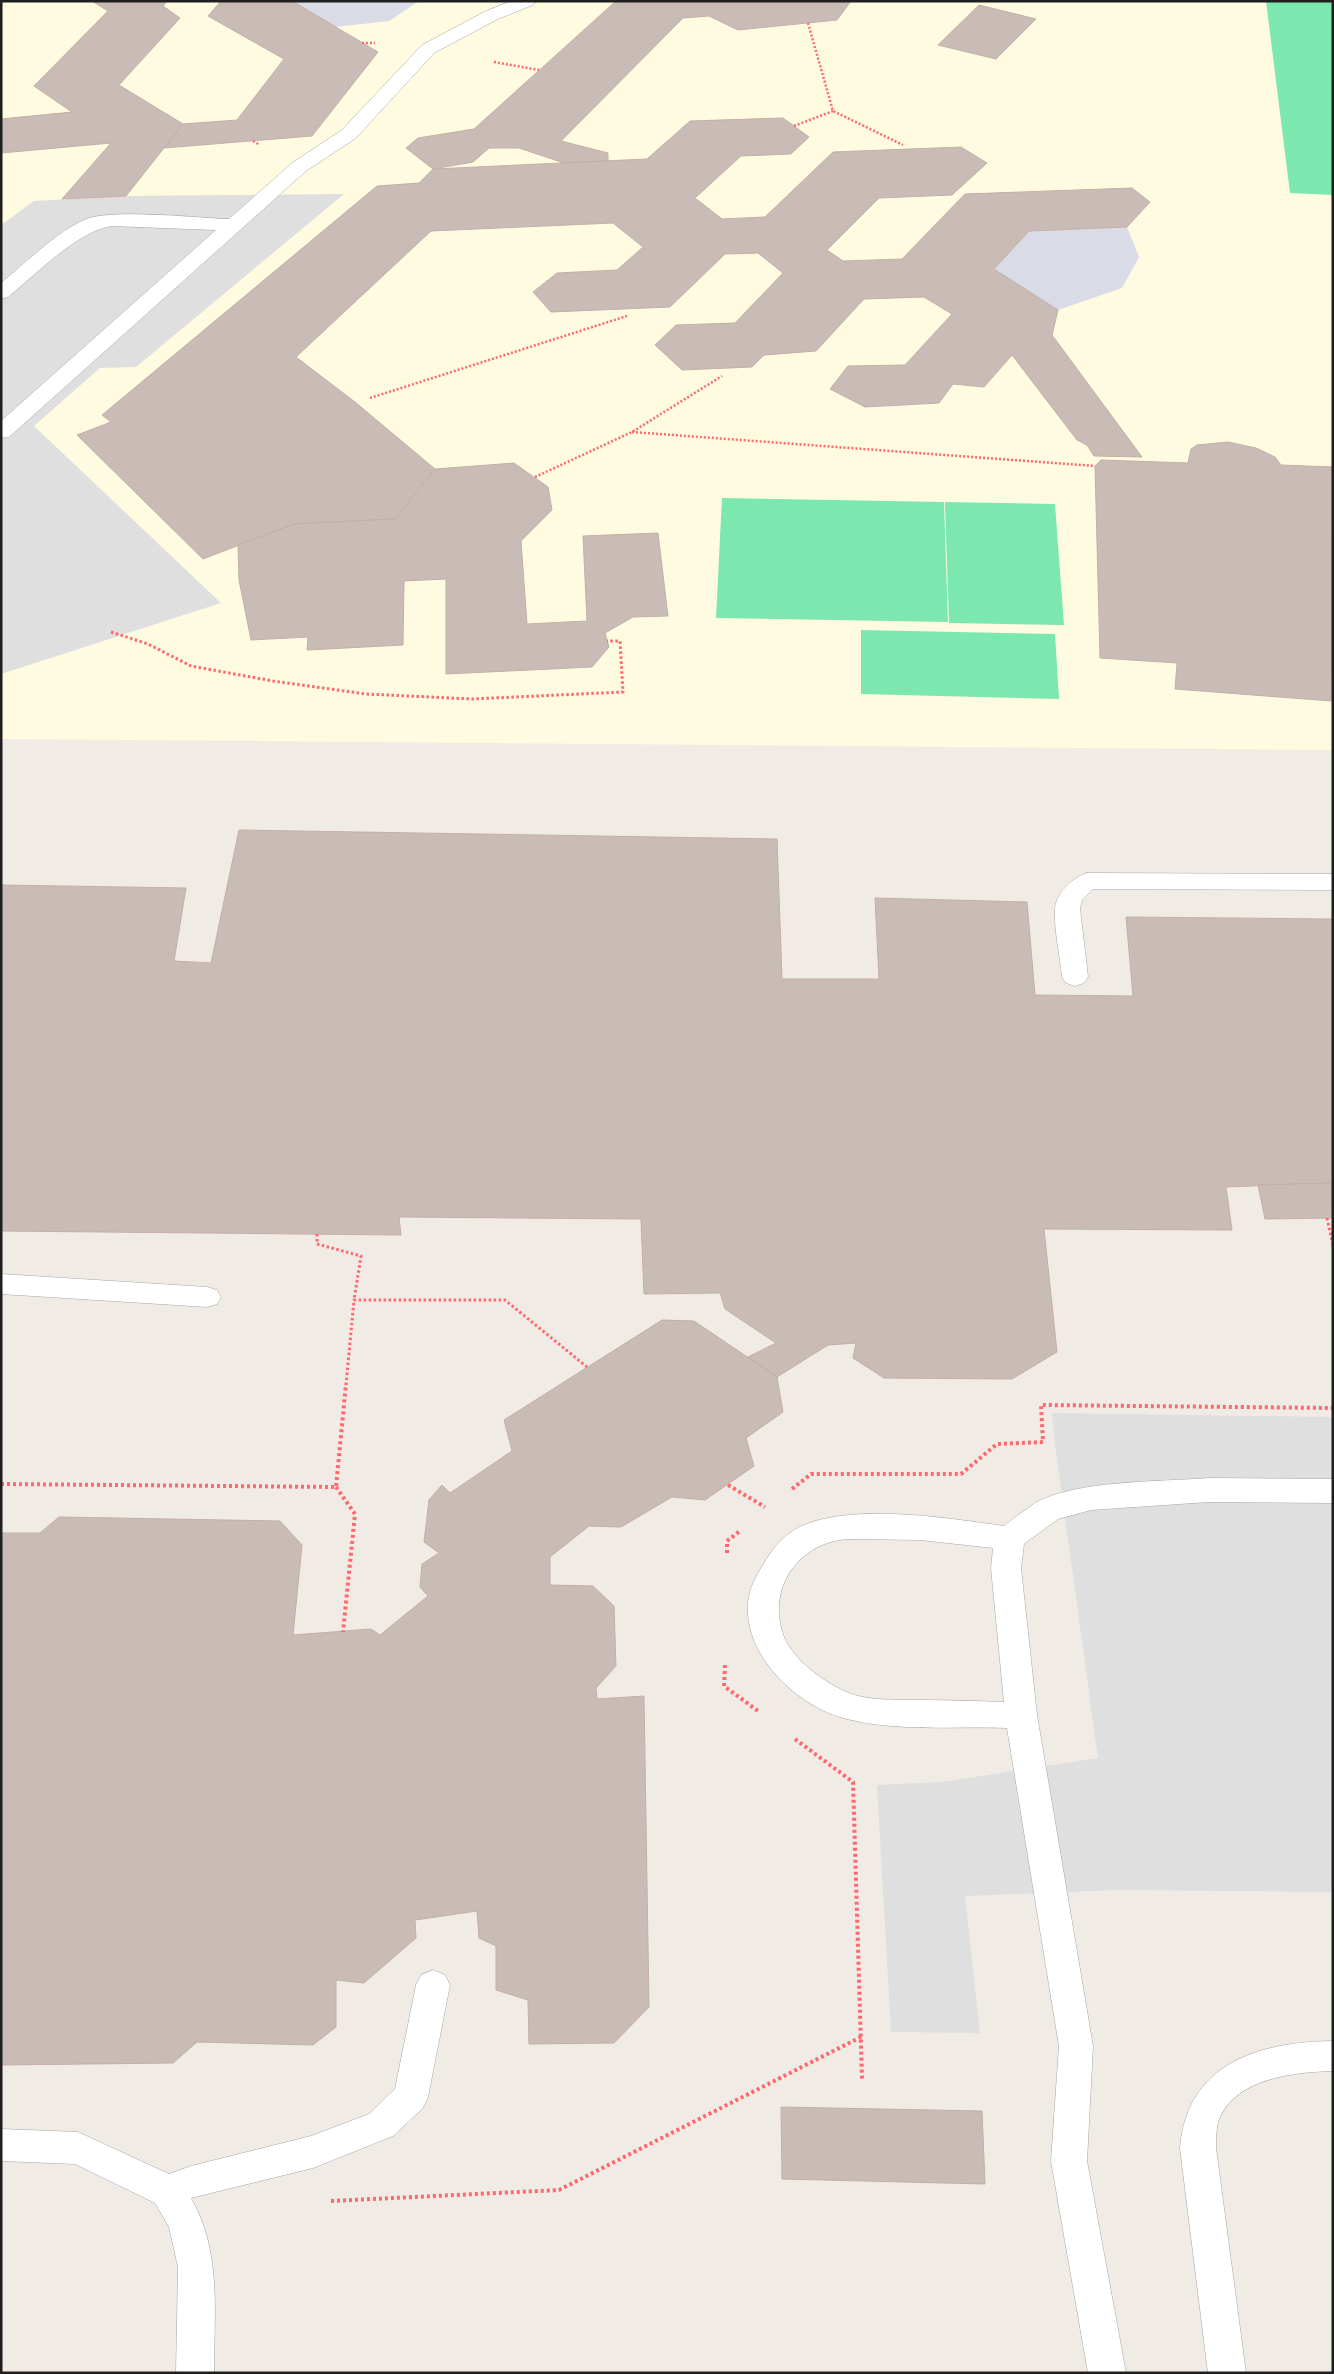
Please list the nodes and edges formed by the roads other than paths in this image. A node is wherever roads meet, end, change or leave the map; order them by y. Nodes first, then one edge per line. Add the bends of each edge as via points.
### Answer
1 (527, 1) edge
2 (236, 225) junction
3 (1, 293) edge
4 (1, 432) edge
5 (1333, 882) edge
6 (1075, 977) dead end
7 (1, 1284) edge
8 (207, 1297) dead end
9 (1333, 1490) edge
10 (1009, 1538) junction
11 (1021, 1715) junction
12 (433, 1985) dead end
13 (1333, 2056) edge
14 (1, 2145) edge
15 (168, 2190) junction
16 (195, 2373) edge
17 (1107, 2373) edge
18 (1227, 2373) edge

1 - 2 lane via 492,15 428,49 349,134 299,167
2 - 3 lane via 111,220 92,223 76,232
2 - 4 lane
5 - 6 lane via 1087,881 1071,897 1067,908
7 - 8 lane
9 - 10 lane via 1209,1490 1091,1498 1047,1511
10 - 11 lane via 1006,1577
10 - 11 lane via 909,1526 826,1529 796,1544 769,1576 763,1595 762,1616 767,1636 780,1660 801,1680 831,1699 867,1711
11 - 17 lane via 1076,2046 1069,2160
12 - 15 lane via 411,2097 381,2125 313,2152
13 - 18 lane via 1315,2055 1265,2065 1243,2074 1222,2088 1207,2108 1200,2127 1198,2148
14 - 15 lane via 78,2148
15 - 16 lane via 186,2223 196,2267

